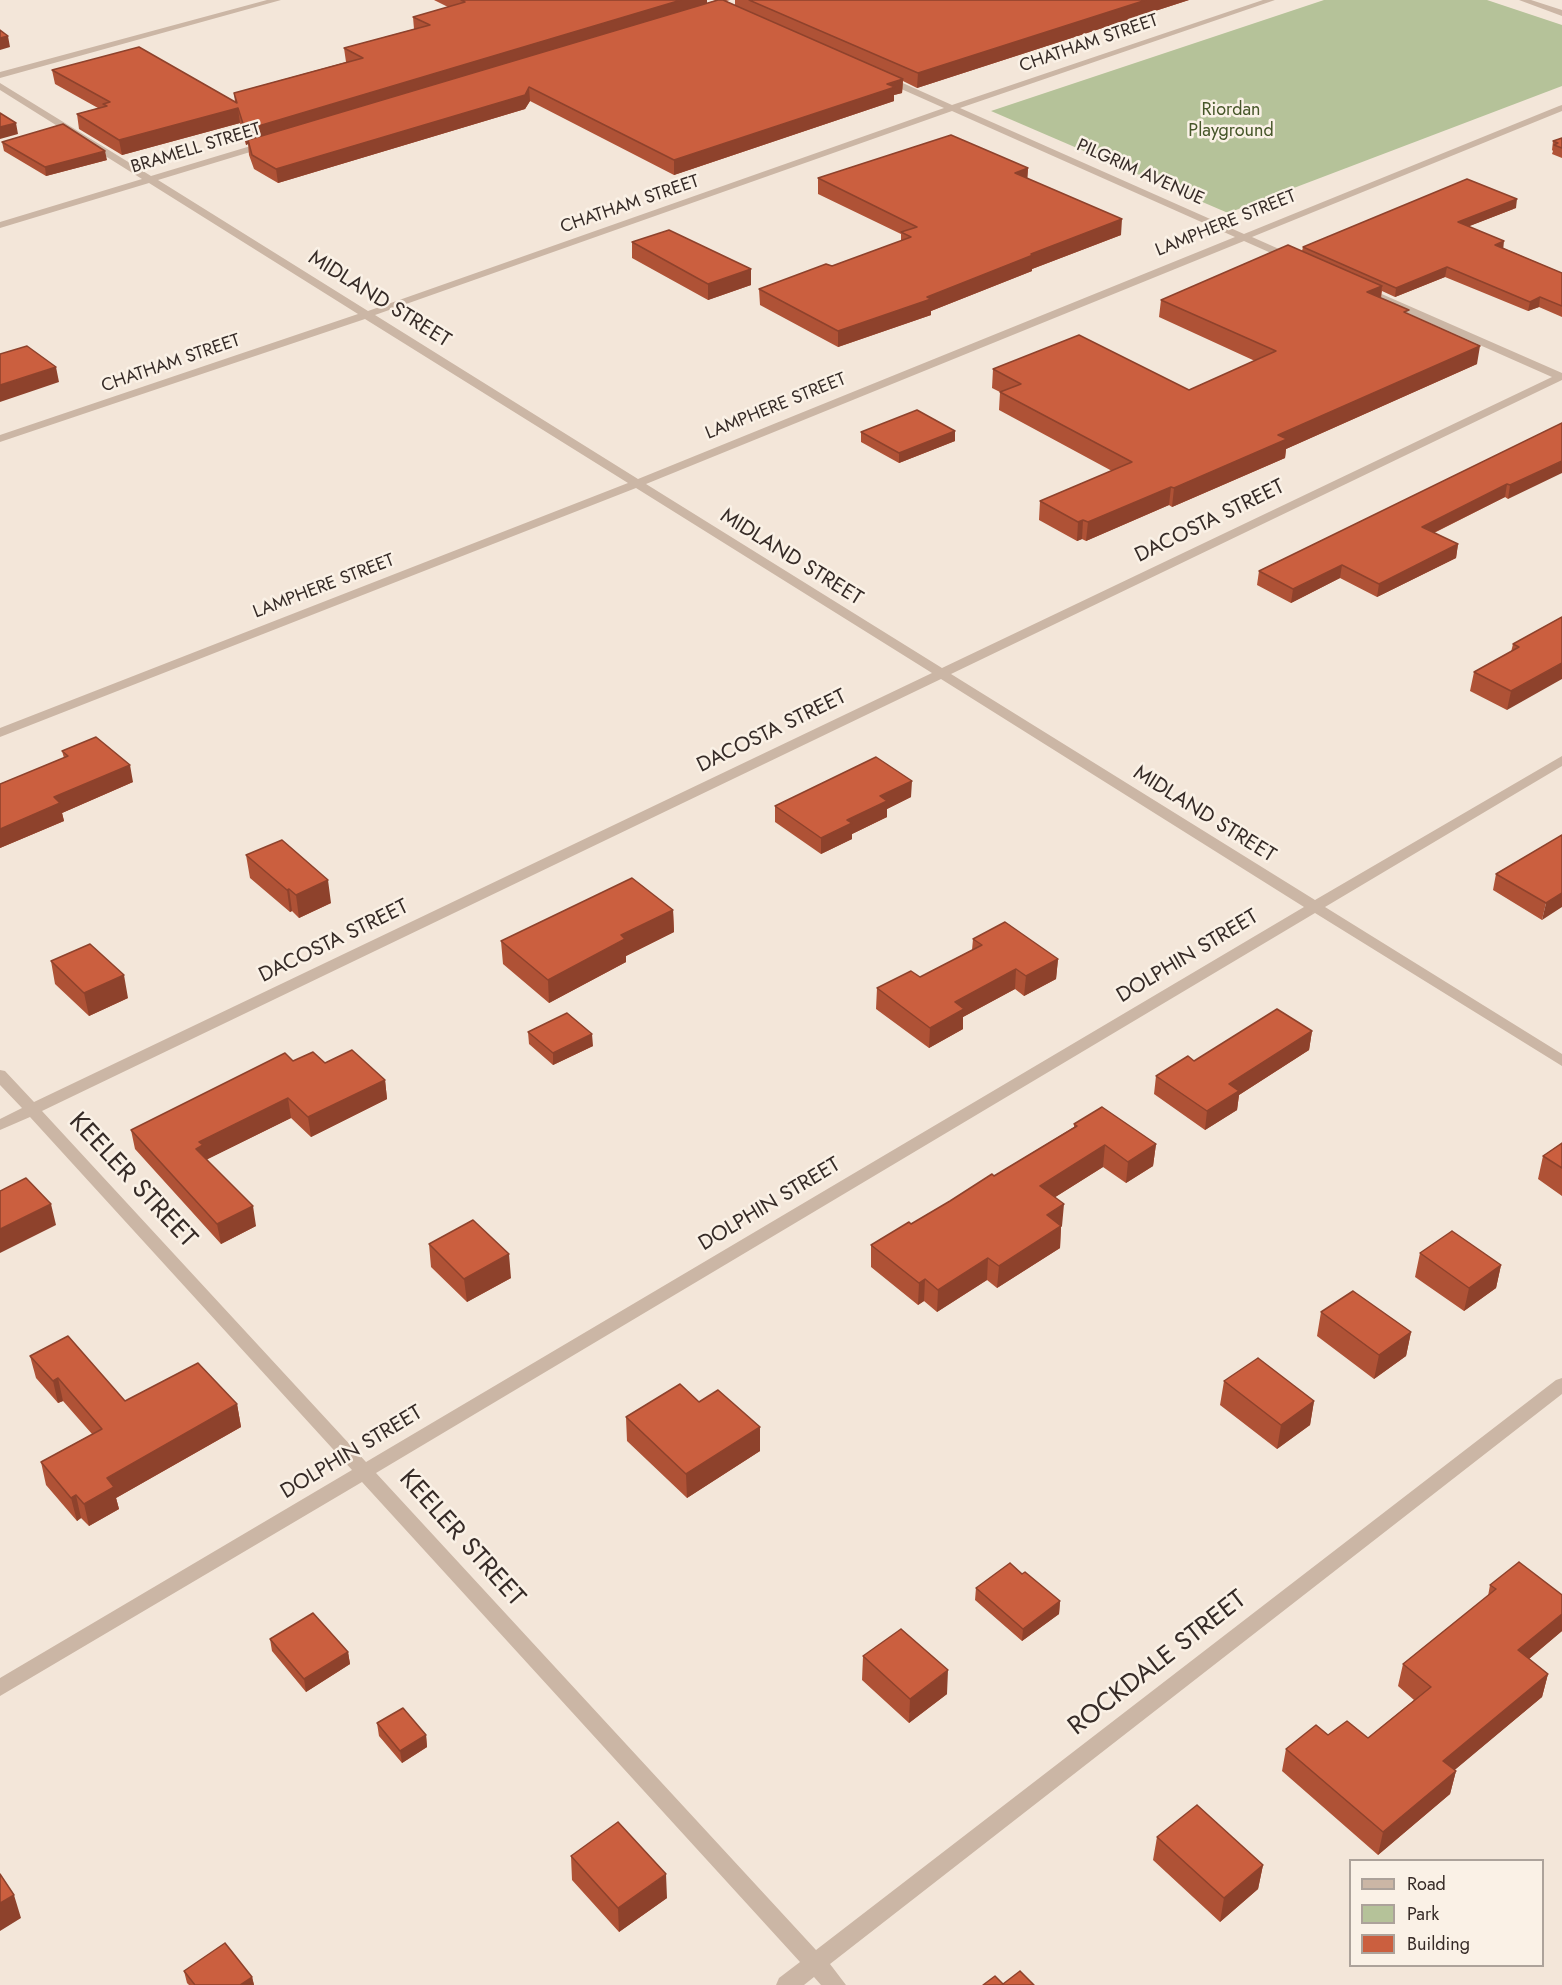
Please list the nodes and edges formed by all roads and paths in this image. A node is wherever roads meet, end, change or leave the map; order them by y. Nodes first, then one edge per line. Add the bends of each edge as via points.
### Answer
1 (277, 0) edge
2 (1271, 0) edge
3 (1523, 0) edge
4 (1562, 13) edge
5 (875, 74) edge
6 (0, 75) edge
7 (0, 86) edge
8 (952, 108) junction
9 (1562, 108) edge
10 (279, 141) edge
11 (149, 180) junction
12 (0, 225) edge
13 (1243, 237) junction
14 (1301, 262) edge
15 (1353, 285) edge
16 (366, 315) junction
17 (1562, 376) edge
18 (0, 439) edge
19 (636, 484) junction
20 (942, 674) junction
21 (0, 733) edge
22 (1562, 760) edge
23 (1315, 908) junction
24 (1562, 1061) edge
25 (0, 1075) edge
26 (31, 1110) junction
27 (0, 1125) edge
28 (1562, 1385) edge
29 (365, 1471) junction
30 (0, 1688) edge
31 (815, 1964) junction
32 (787, 1985) edge
33 (835, 1985) edge

1 - 6 street
2 - 8 street, CHATHAM STREET
3 - 4 street
5 - 8 street, PILGRIM AVENUE
7 - 11 street, MIDLAND STREET
8 - 13 street, PILGRIM AVENUE
8 - 16 street, CHATHAM STREET
9 - 13 street, LAMPHERE STREET
10 - 11 street, BRAMELL STREET
11 - 12 street, BRAMELL STREET
11 - 16 street, MIDLAND STREET
13 - 14 street, PILGRIM AVENUE
13 - 19 street, LAMPHERE STREET
15 - 17 street
16 - 18 street, CHATHAM STREET
16 - 19 street, MIDLAND STREET
17 - 20 street, DACOSTA STREET
19 - 20 street, MIDLAND STREET
19 - 21 street, LAMPHERE STREET
20 - 23 street, MIDLAND STREET
20 - 26 street, DACOSTA STREET
22 - 23 street, DOLPHIN STREET
23 - 24 street, MIDLAND STREET
23 - 29 street, DOLPHIN STREET
25 - 26 street, KEELER STREET
26 - 27 street, DACOSTA STREET
26 - 29 street, KEELER STREET
28 - 31 street, ROCKDALE STREET
29 - 30 street, DOLPHIN STREET
29 - 31 street, KEELER STREET
31 - 32 street, ROCKDALE STREET
31 - 33 street, KEELER STREET

